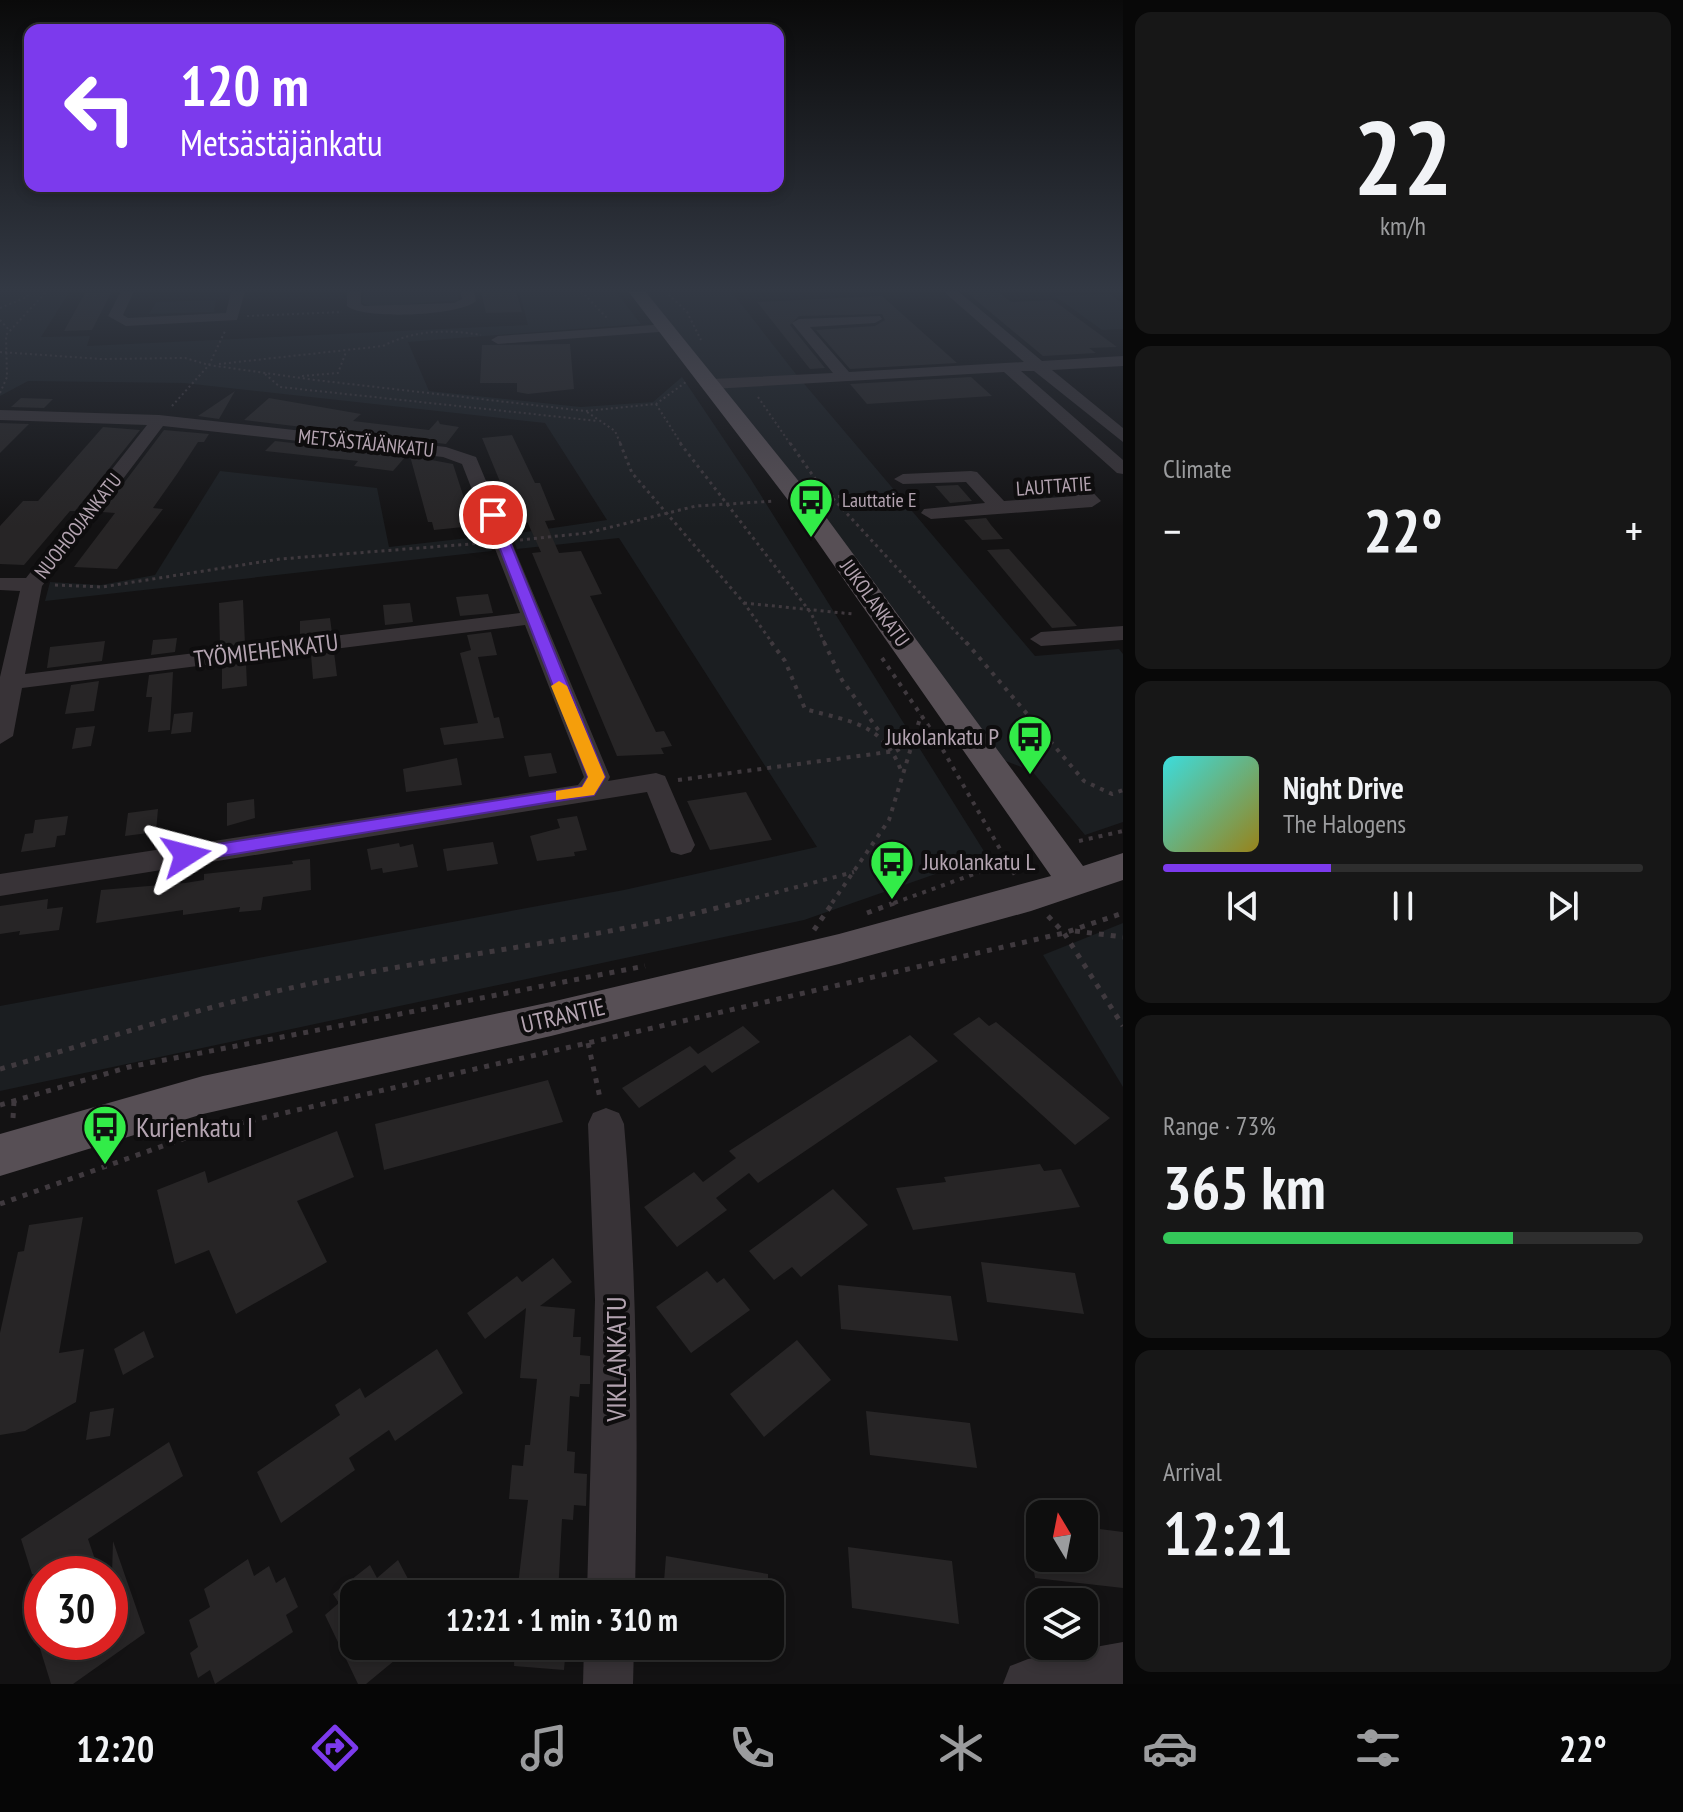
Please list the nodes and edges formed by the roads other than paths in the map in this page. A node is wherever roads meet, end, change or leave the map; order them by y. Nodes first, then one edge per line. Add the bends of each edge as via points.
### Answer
1 (700, 370) edge
2 (841, 370) edge
3 (975, 370) edge
4 (1010, 370) edge
5 (1042, 370) edge
6 (844, 376) junction
7 (712, 384) junction
8 (0, 415) edge
9 (159, 420) junction
10 (1123, 437) edge
11 (903, 479) dead end
12 (1114, 479) edge
13 (1075, 485) junction
14 (985, 491) junction
15 (999, 507) junction
16 (931, 513) dead end
17 (0, 584) edge
18 (32, 585) junction
19 (531, 618) junction
20 (1123, 633) edge
21 (1041, 639) dead end
22 (6, 683) edge
23 (0, 736) edge
24 (588, 791) junction
25 (681, 845) dead end
26 (1123, 866) edge
27 (1076, 883) junction
28 (0, 885) edge
29 (606, 1124) road end
30 (0, 1155) edge
31 (611, 1580) edge
32 (609, 1660) edge
33 (1123, 1667) edge
34 (608, 1684) edge
35 (1028, 1684) edge

1 - 7 main road, JUKOLANKATU
2 - 6 street
3 - 6 street
4 - 12 street
5 - 10 street
6 - 7 street
7 - 27 main road, JUKOLANKATU
8 - 9 street, METSÄSTÄJÄNKATU
9 - 18 street, NUOHOOJANKATU
9 - 19 street, METSÄSTÄJÄNKATU via 446,452 470,461
11 - 14 street via 971,476
12 - 13 street, LAUTTATIE
13 - 14 street, LAUTTATIE
13 - 15 street via 1092,501
14 - 15 street
15 - 16 street
17 - 18 street
18 - 22 street, NUOHOOJANKATU
19 - 22 street, TYÖMIEHENKATU
19 - 24 street, METSÄSTÄJÄNKATU via 597,777
20 - 21 street
22 - 23 street, NUOHOOJANKATU
24 - 25 street via 656,782
24 - 28 street
26 - 27 main road, UTRANTIE
27 - 30 main road, UTRANTIE via 839,949 551,1019 203,1095
29 - 31 street, VIKLANKATU via 617,1263
32 - 34 street
33 - 35 street

